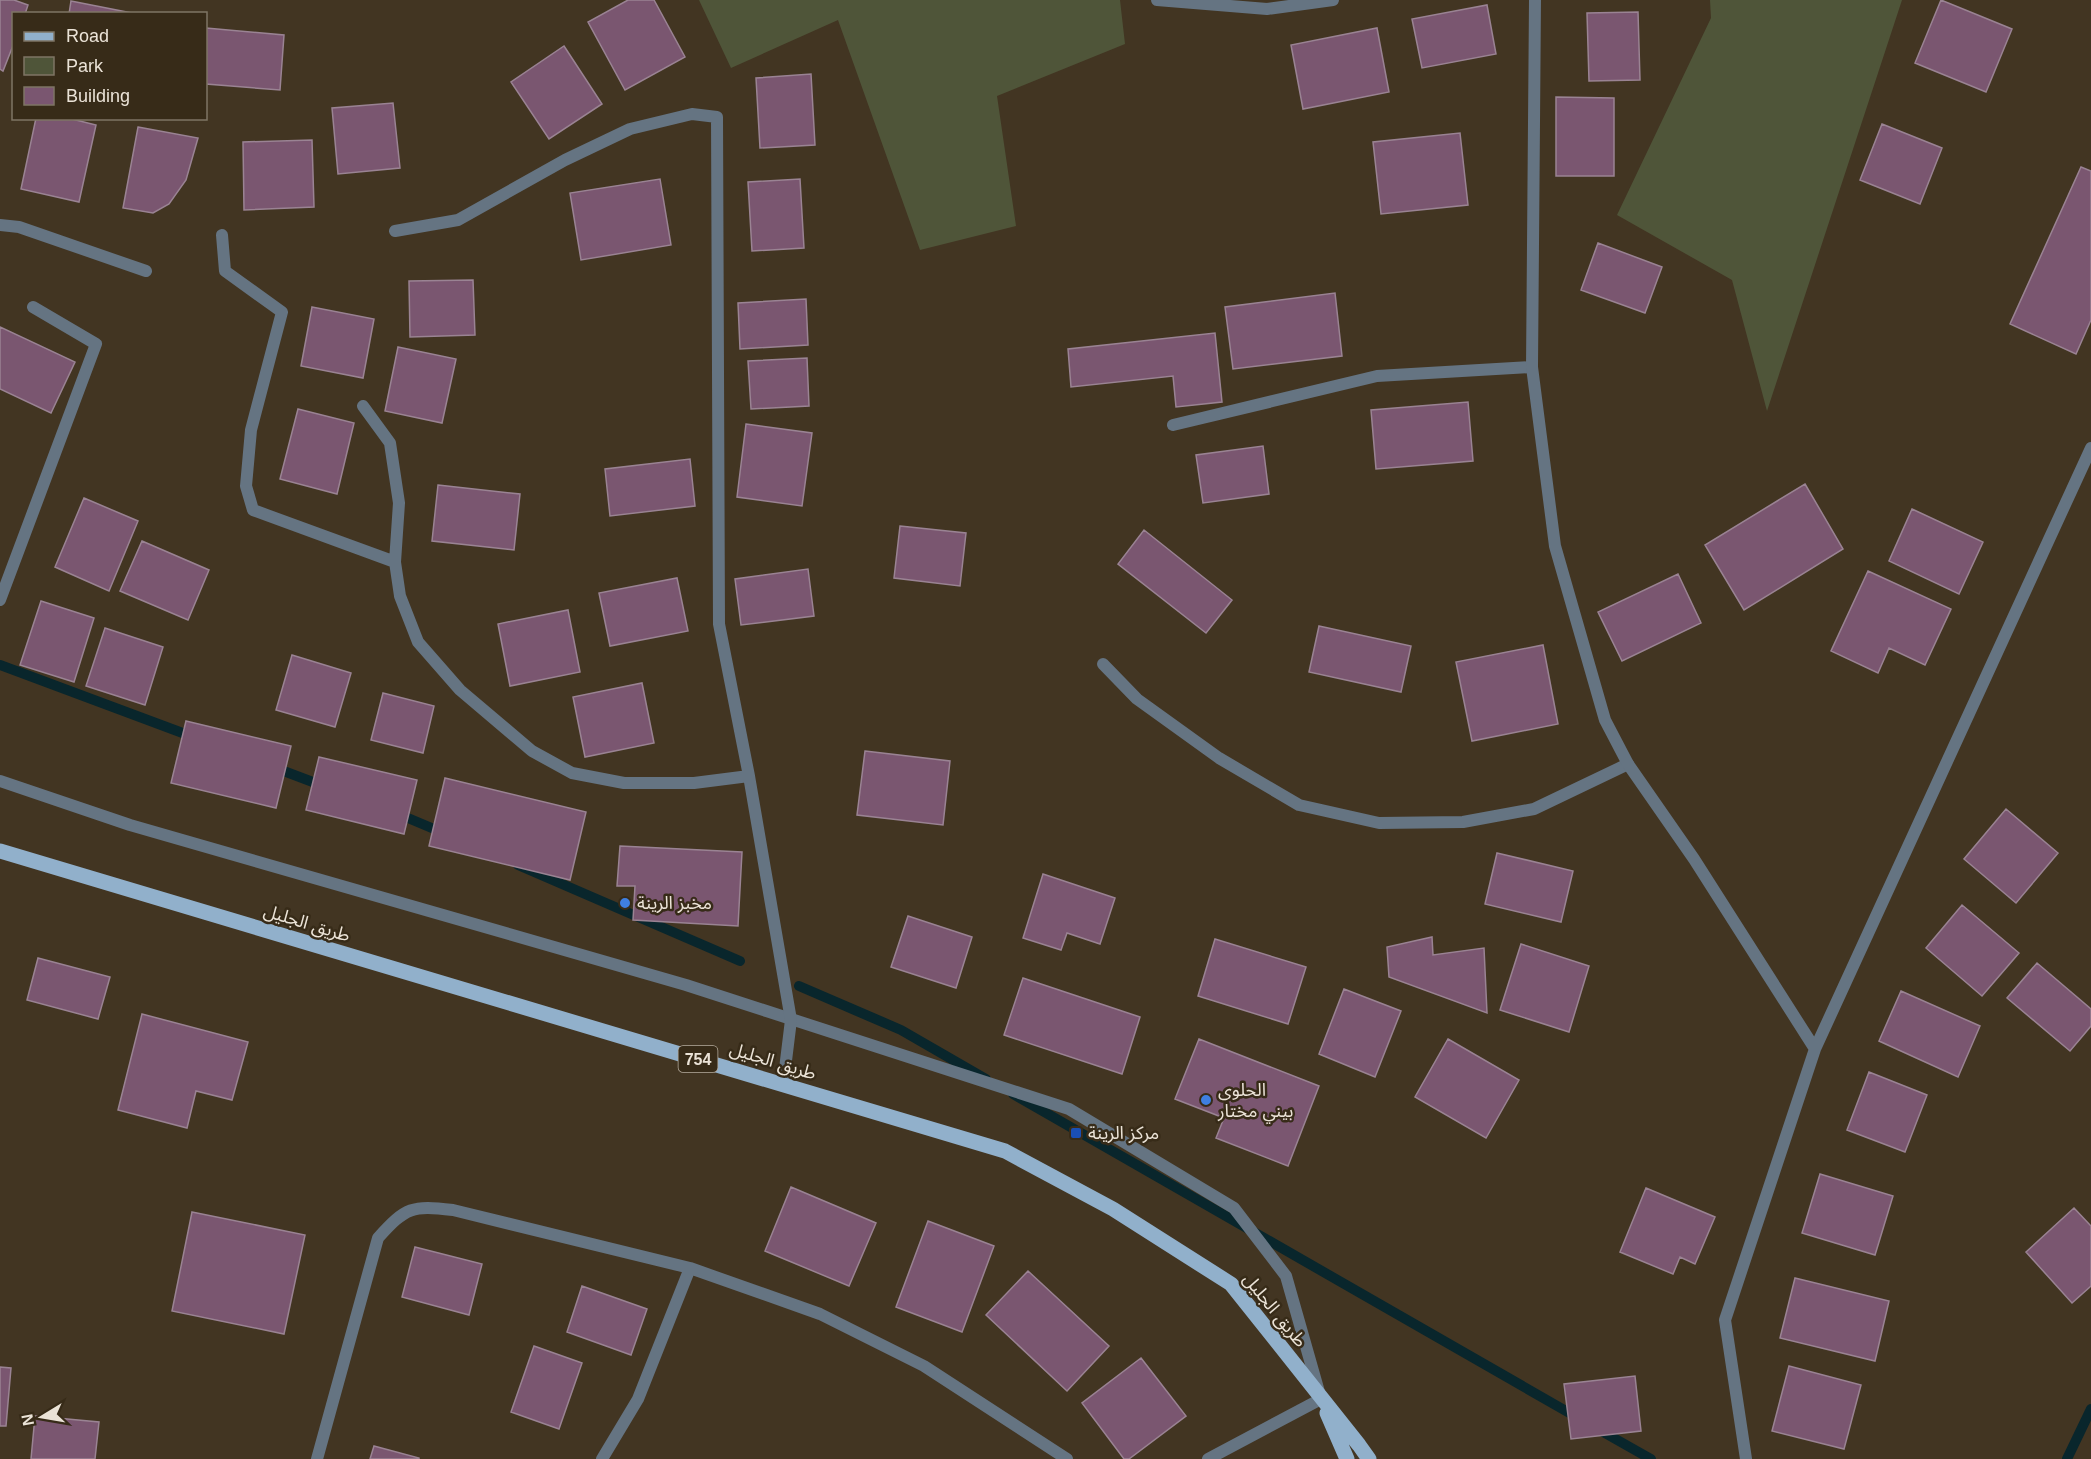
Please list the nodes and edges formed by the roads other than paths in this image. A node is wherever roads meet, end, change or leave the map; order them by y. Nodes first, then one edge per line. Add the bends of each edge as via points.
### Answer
1 (1157, 0) edge
2 (1333, 0) edge
3 (1535, 0) edge
4 (0, 225) edge
5 (395, 231) dead end
6 (222, 235) dead end
7 (147, 271) dead end
8 (33, 307) dead end
9 (1532, 367) junction
10 (363, 406) dead end
11 (1173, 425) dead end
12 (2091, 448) edge
13 (395, 562) junction
14 (0, 600) edge
15 (1103, 664) dead end
16 (1628, 764) junction
17 (749, 776) junction
18 (0, 781) edge
19 (0, 851) edge
20 (791, 1020) junction
21 (1815, 1048) junction
22 (783, 1085) junction
23 (690, 1268) junction
24 (1321, 1399) junction
25 (317, 1459) edge
26 (602, 1459) edge
27 (1067, 1459) edge
28 (1208, 1459) edge
29 (1347, 1459) edge
30 (1369, 1459) edge
31 (1746, 1459) edge

1 - 2 street via 1267,9
3 - 9 street
4 - 7 street via 19,227
5 - 17 street via 458,220 630,129 692,114 717,117 719,624
6 - 13 street via 225,271 282,312 251,430 246,486 253,510
8 - 14 street via 96,344
9 - 11 street via 1377,376
9 - 16 street via 1555,546 1605,720
10 - 13 street via 390,443 399,503
12 - 21 street
13 - 17 street via 400,596 418,642 460,690 532,751 572,773 624,783 694,783
15 - 16 street via 1137,699 1219,758 1299,805 1379,823 1463,822 1534,809
16 - 21 street
17 - 20 street
18 - 20 street via 130,825 686,985
19 - 22 main road, طريق الجليل / 754
20 - 22 street
20 - 24 street via 1070,1109 1234,1208 1286,1276
21 - 31 street via 1725,1320
22 - 24 main road, طريق الجليل / 754 via 1005,1151 1113,1209 1231,1284
23 - 25 street via 453,1210 423,1206 398,1216 378,1238
23 - 26 street via 638,1400
23 - 27 street via 819,1314 914,1361
24 - 28 street
24 - 29 main road, طريق الجليل / 754
24 - 30 main road, طريق الجليل / 754

